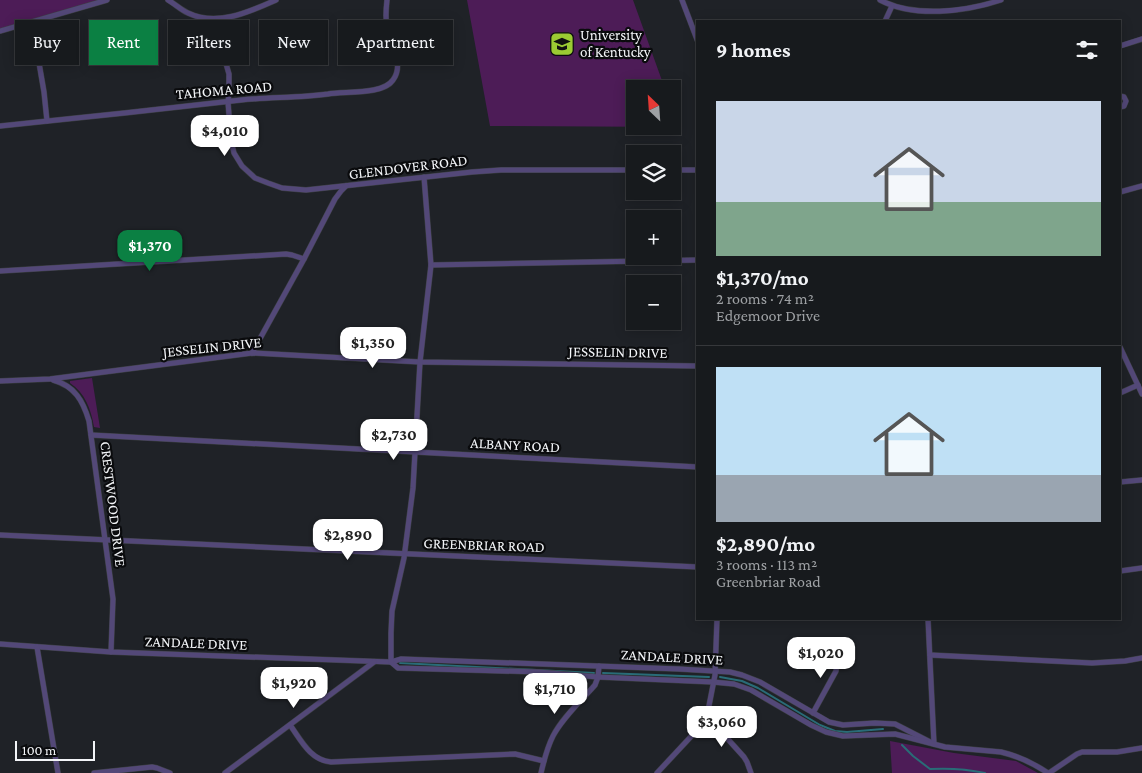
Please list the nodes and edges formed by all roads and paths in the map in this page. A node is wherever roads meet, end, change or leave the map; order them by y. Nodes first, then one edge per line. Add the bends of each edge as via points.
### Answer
1 (108, 0) edge
2 (168, 0) edge
3 (276, 0) edge
4 (387, 0) edge
5 (682, 0) edge
6 (880, 0) edge
7 (1001, 0) edge
8 (892, 6) junction
9 (218, 19) junction
10 (39, 20) edge
11 (885, 20) edge
12 (15, 27) edge
13 (0, 31) edge
14 (696, 37) edge
15 (1142, 39) edge
16 (1121, 46) edge
17 (39, 65) edge
18 (1121, 96) edge
19 (228, 102) junction
20 (1121, 108) edge
21 (47, 121) junction
22 (0, 126) edge
23 (626, 170) edge
24 (681, 170) edge
25 (696, 170) edge
26 (424, 177) junction
27 (347, 186) junction
28 (1142, 186) edge
29 (1121, 192) edge
30 (304, 259) junction
31 (696, 260) edge
32 (431, 265) junction
33 (0, 271) edge
34 (1121, 349) edge
35 (252, 353) junction
36 (420, 362) junction
37 (696, 366) edge
38 (50, 379) junction
39 (0, 381) edge
40 (1138, 385) junction
41 (1121, 393) edge
42 (1142, 394) edge
43 (92, 435) junction
44 (414, 452) junction
45 (696, 468) edge
46 (1142, 480) edge
47 (1121, 482) edge
48 (0, 535) edge
49 (105, 540) junction
50 (404, 554) junction
51 (696, 566) edge
52 (1142, 568) edge
53 (1121, 571) edge
54 (717, 620) edge
55 (928, 620) edge
56 (0, 644) edge
57 (37, 646) junction
58 (838, 647) dead end
59 (111, 652) junction
60 (930, 655) junction
61 (1142, 658) edge
62 (374, 662) junction
63 (391, 662) junction
64 (599, 666) junction
65 (715, 670) junction
66 (598, 677) junction
67 (713, 682) junction
68 (813, 713) junction
69 (707, 716) junction
70 (290, 725) junction
71 (934, 744) junction
72 (1142, 748) edge
73 (544, 761) junction
74 (58, 773) edge
75 (94, 773) edge
76 (170, 773) edge
77 (226, 773) edge
78 (541, 773) edge
79 (657, 773) edge
80 (750, 773) edge
81 (1049, 773) edge

1 - 10 street
2 - 9 street via 192,15
3 - 9 street via 251,11
4 - 19 street, TAHOMA ROAD via 386,22 398,68 393,80 384,88
5 - 14 street
6 - 8 street
7 - 8 street via 954,11
8 - 11 street
9 - 19 street via 220,43 229,74
12 - 13 street
15 - 16 street
17 - 21 street
18 - 20 street via 1126,103
19 - 21 street, TAHOMA ROAD
19 - 27 street via 234,153 255,178 282,188 299,190
21 - 22 street, TAHOMA ROAD
23 - 26 street, GLENDOVER ROAD via 501,170
24 - 25 street
26 - 27 street, GLENDOVER ROAD
26 - 32 street
27 - 30 street, GLENDOVER ROAD via 335,199
28 - 29 street
30 - 33 street via 286,254
30 - 35 street, GLENDOVER ROAD
31 - 32 street
32 - 36 street
34 - 40 street
35 - 36 street, JESSELIN DRIVE
35 - 38 street, JESSELIN DRIVE
36 - 37 street, JESSELIN DRIVE
36 - 44 street
38 - 39 street, JESSELIN DRIVE
38 - 43 street, CRESTWOOD DRIVE via 66,386 81,400
40 - 41 street
40 - 42 street
43 - 44 street, ALBANY ROAD
43 - 49 street, CRESTWOOD DRIVE
44 - 45 street, ALBANY ROAD
44 - 50 street
46 - 47 street
48 - 49 street, GREENBRIAR ROAD
49 - 50 street, GREENBRIAR ROAD
49 - 59 street, CRESTWOOD DRIVE via 113,606
50 - 51 street, GREENBRIAR ROAD
50 - 63 street via 392,611
52 - 53 street
54 - 65 street
55 - 60 street
56 - 57 street, ZANDALE DRIVE
57 - 59 street, ZANDALE DRIVE
57 - 74 street
58 - 68 street via 836,671
59 - 62 street, ZANDALE DRIVE
60 - 61 street via 1092,663
60 - 71 street
62 - 63 street, ZANDALE DRIVE
62 - 70 street
63 - 64 street, ZANDALE DRIVE via 401,659
63 - 66 street, ZANDALE DRIVE via 398,668
64 - 65 street, ZANDALE DRIVE
64 - 66 street
65 - 67 street
65 - 68 street, ZANDALE DRIVE via 753,678
66 - 67 street, ZANDALE DRIVE
66 - 73 street via 556,731
67 - 69 street
67 - 71 street, ZANDALE DRIVE via 751,690 811,725 836,735 895,734
68 - 71 street, ZANDALE DRIVE via 837,724 895,724
69 - 79 street
69 - 80 street via 744,757
70 - 73 street via 314,756 331,762 515,754
70 - 77 street
71 - 81 street, ZANDALE DRIVE via 1009,754
72 - 81 street via 1082,752
73 - 78 street
75 - 76 street via 152,767

